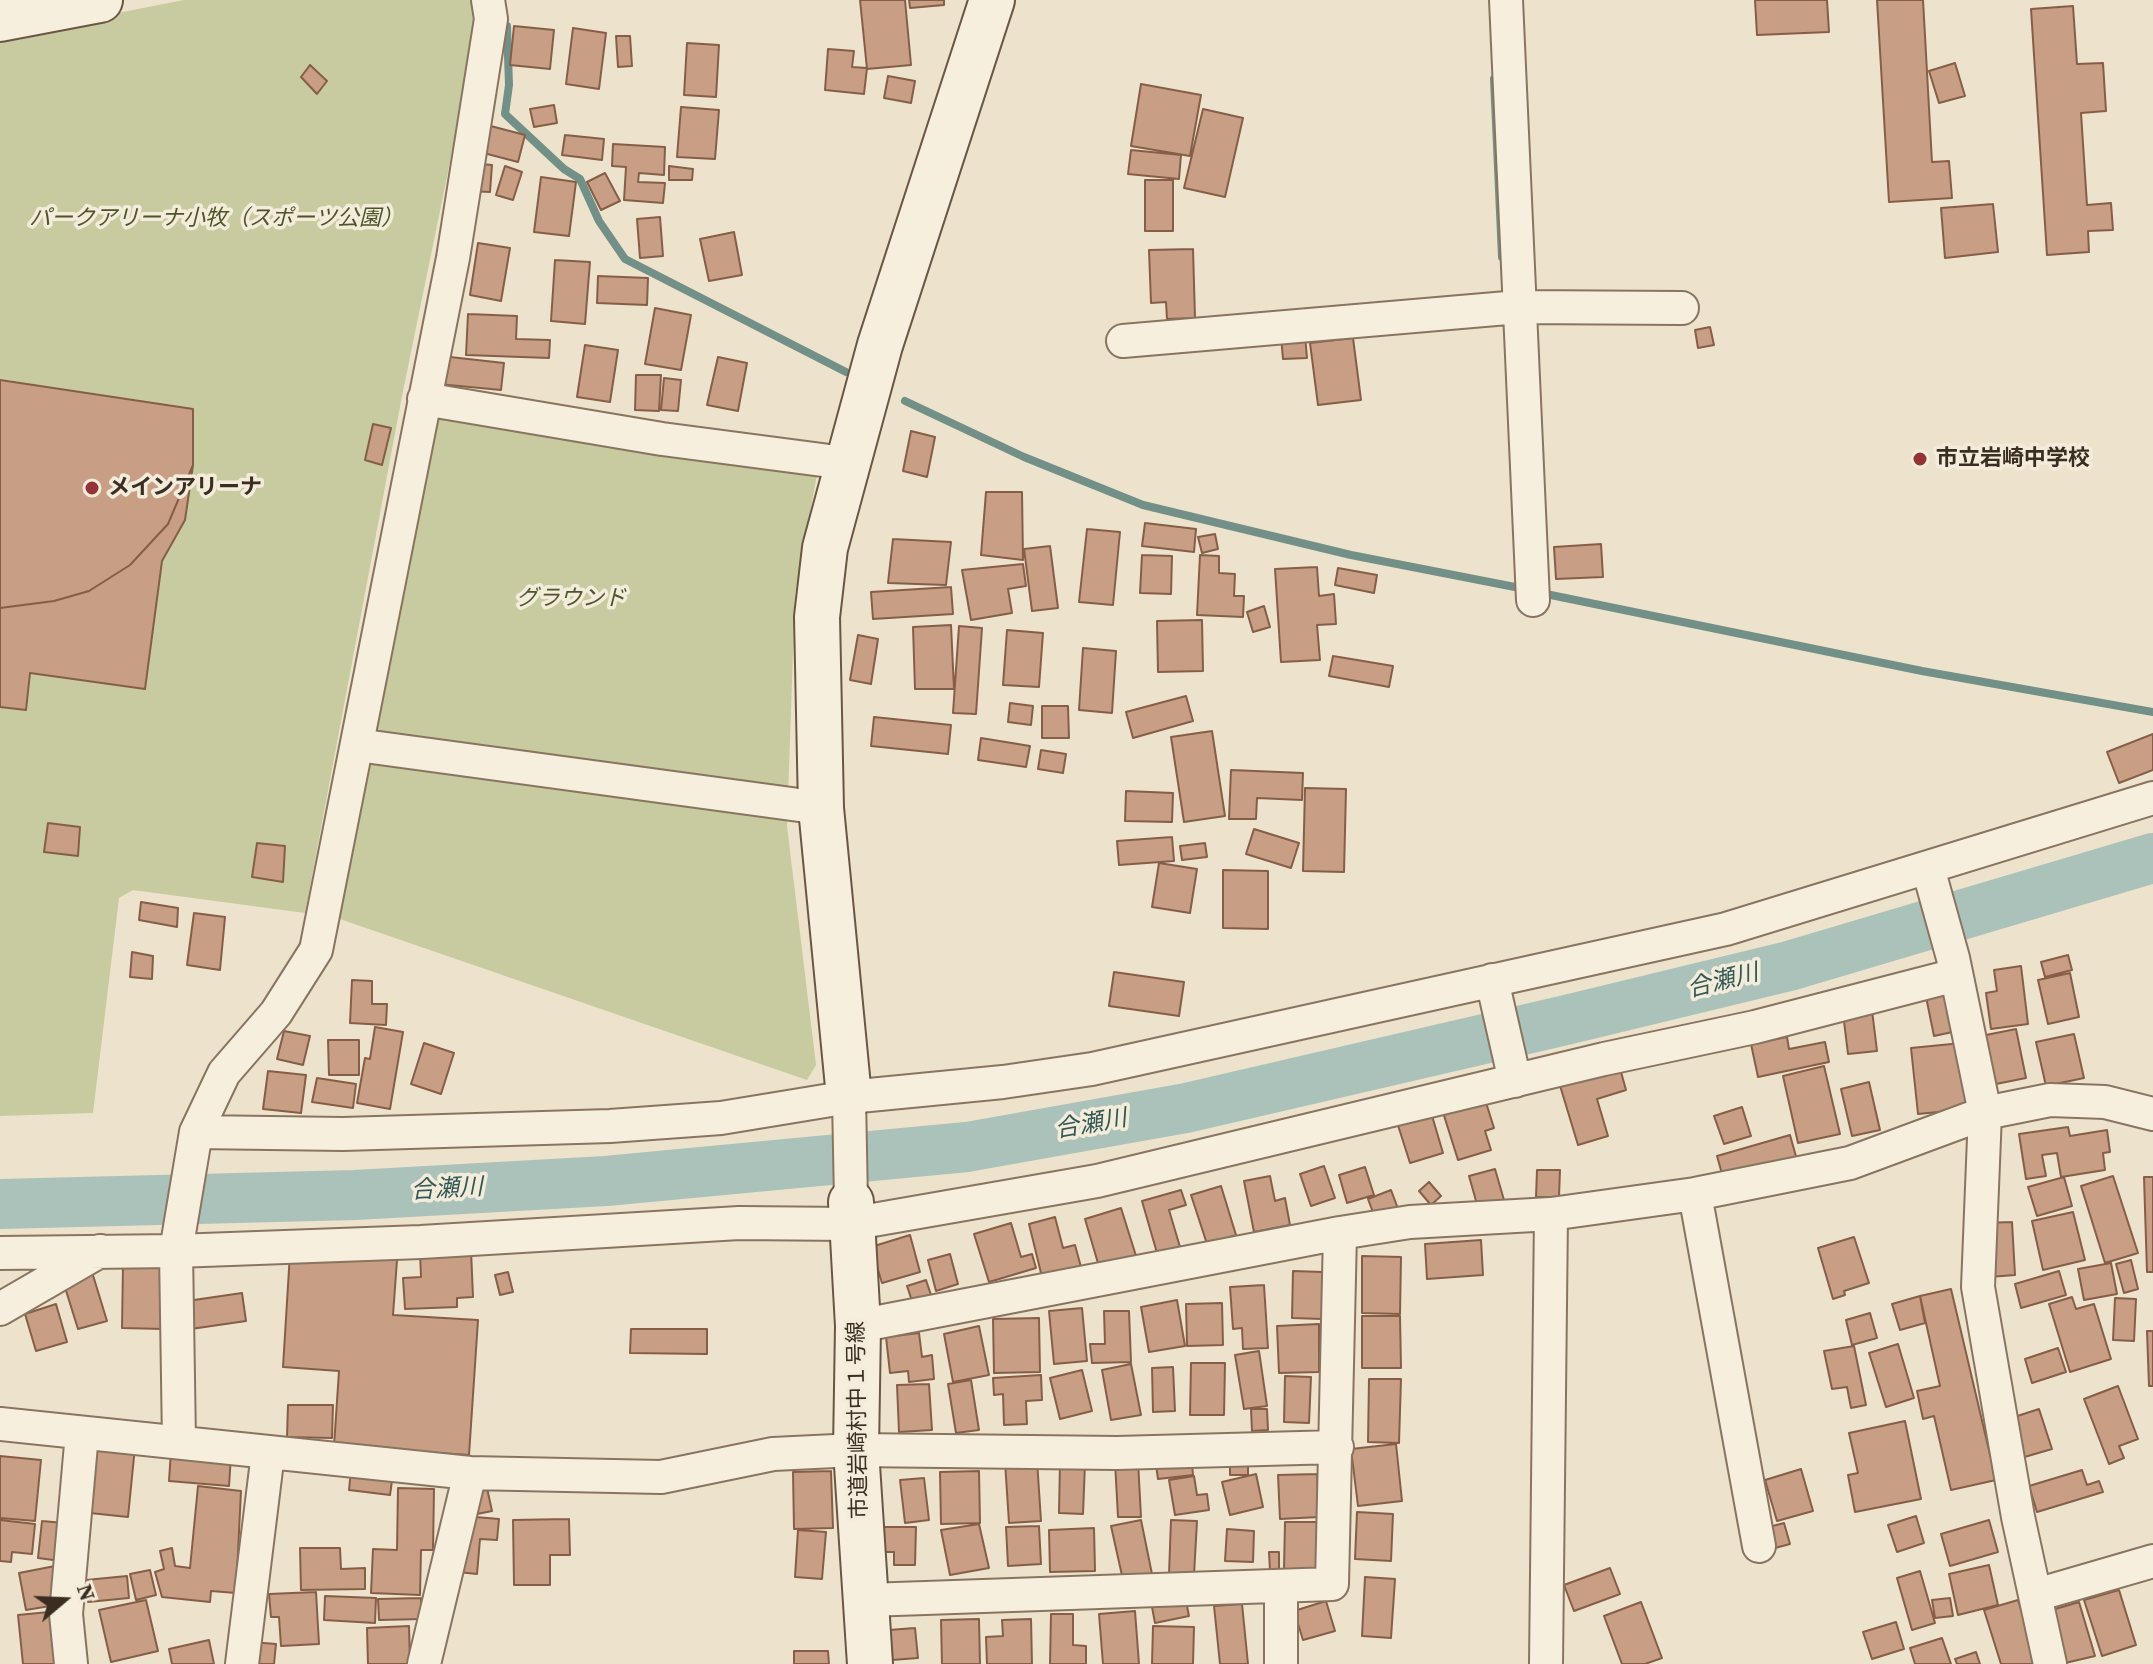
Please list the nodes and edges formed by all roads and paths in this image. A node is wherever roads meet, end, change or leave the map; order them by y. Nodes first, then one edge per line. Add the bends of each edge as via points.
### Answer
1 (100, 0) edge
2 (488, 0) edge
3 (992, 0) edge
4 (1506, 0) edge
5 (0, 19) edge
6 (1505, 308) junction
7 (1682, 308) dead end
8 (1123, 341) dead end
9 (424, 399) junction
10 (845, 463) junction
11 (1533, 600) dead end
12 (357, 745) junction
13 (2153, 798) edge
14 (821, 808) junction
15 (1931, 877) junction
16 (1955, 967) junction
17 (1492, 980) junction
18 (1515, 1081) junction
19 (849, 1097) junction
20 (1985, 1113) junction
21 (2153, 1114) edge
22 (195, 1138) junction
23 (1695, 1194) junction
24 (850, 1213) junction
25 (1551, 1214) junction
26 (1340, 1233) junction
27 (102, 1249) junction
28 (176, 1251) junction
29 (0, 1253) edge
30 (0, 1309) edge
31 (858, 1326) junction
32 (0, 1424) edge
33 (82, 1433) junction
34 (179, 1442) junction
35 (1337, 1447) junction
36 (856, 1450) junction
37 (268, 1453) junction
38 (470, 1473) junction
39 (1759, 1546) dead end
40 (2153, 1561) edge
41 (1281, 1587) junction
42 (2036, 1595) junction
43 (867, 1600) junction
44 (71, 1664) edge
45 (242, 1664) edge
46 (424, 1664) edge
47 (870, 1664) edge
48 (1281, 1664) edge
49 (1546, 1664) edge
50 (2050, 1664) edge

1 - 5 street
2 - 9 street via 491,19 453,258
3 - 10 street
4 - 6 street
6 - 7 street
6 - 8 street
6 - 11 street
9 - 10 street
9 - 12 street
10 - 14 street via 825,548 817,617
12 - 14 street
12 - 22 street via 316,950 276,1013 224,1073
13 - 15 street
14 - 19 street
15 - 16 street
15 - 17 street
16 - 18 street via 1755,1027
16 - 20 street
17 - 18 street
17 - 19 street via 1092,1069
18 - 24 street via 1097,1181
19 - 22 street via 721,1118 610,1126
19 - 24 street
20 - 21 street via 2050,1100 2105,1102
20 - 23 street via 1850,1163
20 - 42 street via 1978,1287
22 - 28 street
23 - 25 street
23 - 39 street
24 - 28 street via 421,1242
24 - 31 street, 市道岩崎村中１号線
25 - 26 street via 1410,1222
25 - 49 street
26 - 31 street
26 - 35 street
27 - 28 street
27 - 29 street
27 - 30 street
28 - 34 street
31 - 36 street, 市道岩崎村中１号線
32 - 33 street
33 - 34 street
33 - 44 street via 66,1614
34 - 37 street
35 - 36 street via 1117,1453
35 - 41 street via 1332,1584
36 - 38 street via 773,1454 661,1477
36 - 43 street, 市道岩崎村中１号線
37 - 38 street
37 - 45 street
38 - 46 street
40 - 42 street
41 - 43 street
41 - 48 street
42 - 50 street
43 - 47 street, 市道岩崎村中１号線

